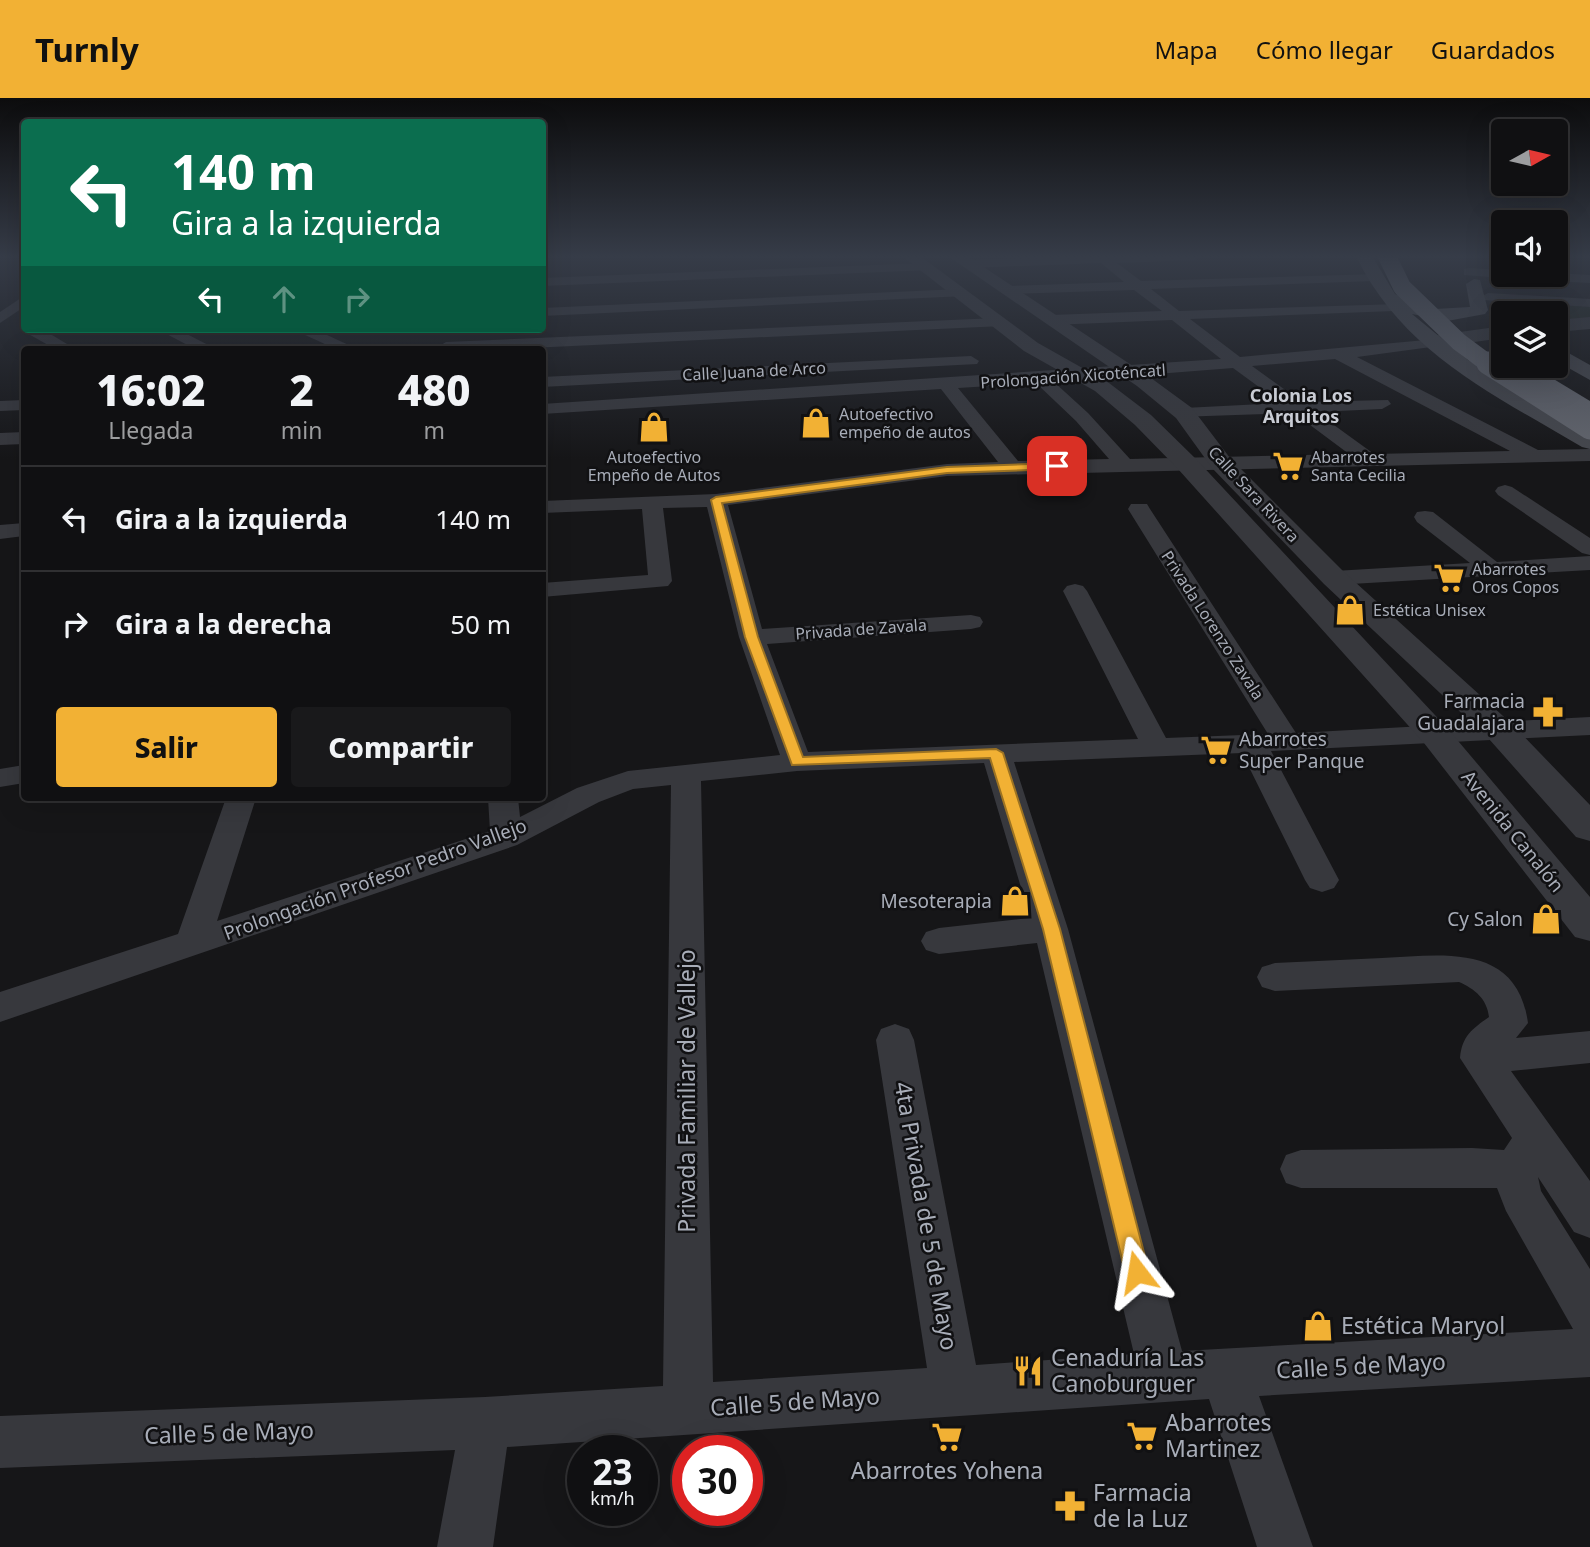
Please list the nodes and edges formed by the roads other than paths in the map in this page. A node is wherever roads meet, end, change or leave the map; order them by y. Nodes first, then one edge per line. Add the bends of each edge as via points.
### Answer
1 (741, 324) edge
2 (992, 324) edge
3 (998, 324) edge
4 (1054, 324) edge
5 (1188, 324) edge
6 (1413, 324) edge
7 (1440, 324) edge
8 (1461, 324) edge
9 (1587, 325) edge
10 (1568, 326) edge
11 (37, 333) edge
12 (174, 333) edge
13 (309, 333) edge
14 (1491, 334) edge
15 (1431, 342) junction
16 (62, 346) edge
17 (201, 346) edge
18 (338, 346) edge
19 (1491, 346) edge
20 (1220, 349) junction
21 (546, 350) edge
22 (1181, 351) dead end
23 (750, 353) junction
24 (1491, 353) edge
25 (1339, 354) junction
26 (983, 360) dead end
27 (1086, 364) junction
28 (1238, 364) junction
29 (1578, 367) edge
30 (1484, 377) junction
31 (1041, 378) junction
32 (1538, 378) edge
33 (1590, 380) edge
34 (546, 381) edge
35 (946, 384) junction
36 (763, 395) junction
37 (0, 396) edge
38 (1382, 404) dead end
39 (14, 406) edge
40 (1296, 407) junction
41 (546, 409) edge
42 (1590, 410) edge
43 (1184, 413) junction
44 (1590, 428) edge
45 (21, 438) edge
46 (0, 439) edge
47 (1590, 442) edge
48 (1590, 455) edge
49 (1536, 457) junction
50 (1370, 460) junction
51 (1222, 463) junction
52 (1187, 464) junction
53 (1125, 465) junction
54 (1012, 467) junction
55 (1505, 491) dead end
56 (716, 500) junction
57 (652, 503) junction
58 (546, 508) edge
59 (1139, 509) dead end
60 (1425, 517) dead end
61 (21, 530) edge
62 (0, 531) edge
63 (1590, 548) edge
64 (1590, 563) edge
65 (1492, 569) junction
66 (1334, 578) junction
67 (546, 590) edge
68 (1075, 591) dead end
69 (971, 622) dead end
70 (752, 637) junction
71 (1590, 726) edge
72 (1501, 732) junction
73 (1436, 736) junction
74 (1287, 741) junction
75 (1252, 743) junction
76 (1156, 746) junction
77 (996, 753) junction
78 (797, 762) junction
79 (686, 773) junction
80 (21, 774) edge
81 (0, 778) edge
82 (240, 801) edge
83 (503, 801) edge
84 (1590, 828) edge
85 (506, 837) junction
86 (1322, 880) dead end
87 (1590, 926) edge
88 (1051, 929) junction
89 (939, 941) dead end
90 (192, 944) junction
91 (1275, 977) dead end
92 (0, 1007) edge
93 (895, 1040) dead end
94 (1590, 1047) edge
95 (1480, 1058) junction
96 (1525, 1155) junction
97 (1301, 1169) dead end
98 (1590, 1217) edge
99 (1590, 1313) edge
100 (1590, 1353) edge
101 (1226, 1374) junction
102 (1164, 1377) junction
103 (956, 1391) junction
104 (688, 1409) junction
105 (485, 1423) junction
106 (0, 1443) edge
107 (466, 1547) edge
108 (1285, 1547) edge

1 - 23 street
2 - 23 street
3 - 27 street, Calle Sara Rivera
4 - 27 street, Calle Sara Rivera
5 - 20 street
6 - 15 main road
7 - 44 highway, bridge via 1511,380
8 - 19 highway
9 - 10 street
11 - 16 street
12 - 17 street
13 - 18 street
14 - 15 street
15 - 20 street, Prolongación Xicoténcatl via 1381,340
15 - 25 street, Prolongación Xicoténcatl
15 - 30 main road
20 - 22 street, Prolongación Xicoténcatl
20 - 28 street
21 - 23 street
23 - 26 street, Calle Juana de Arco
23 - 34 street, Calle Juana de Arco
23 - 36 street
24 - 30 main road via 1461,356
25 - 28 street, Prolongación Xicoténcatl
25 - 49 street
27 - 28 street, Prolongación Xicoténcatl
27 - 31 street
27 - 43 street, Calle Sara Rivera
27 - 52 street, Calle Sara Rivera
28 - 40 street
29 - 33 main road
30 - 47 main road
31 - 35 street, Prolongación Xicoténcatl
31 - 53 street
32 - 42 highway
35 - 36 street, Prolongación Xicoténcatl
35 - 54 street
36 - 41 street, Prolongación Xicoténcatl
37 - 39 street
38 - 40 street
40 - 43 street
40 - 50 street
43 - 51 street, Calle Sara Rivera
45 - 46 street
48 - 49 street
49 - 50 street
50 - 51 street
51 - 52 street
51 - 66 street, Calle Sara Rivera
52 - 53 street
52 - 73 street, Calle Sara Rivera
53 - 54 street
54 - 56 street via 947,470
55 - 63 street
56 - 57 street
56 - 70 street
57 - 58 street
57 - 67 street via 660,581
59 - 74 street, Privada Lorenzo Zavala
60 - 65 street
61 - 62 street
64 - 65 street
65 - 66 street
66 - 72 street, Calle Sara Rivera
68 - 76 street
69 - 70 street, Privada de Zavala
70 - 78 street
71 - 72 street, Prolongación Profesor Pedro Vallejo
72 - 73 street, Prolongación Profesor Pedro Vallejo
72 - 84 street
73 - 74 street, Prolongación Profesor Pedro Vallejo
73 - 87 street, Avenida Canalón
74 - 75 street, Prolongación Profesor Pedro Vallejo
75 - 76 street, Prolongación Profesor Pedro Vallejo
75 - 86 street
76 - 77 street, Prolongación Profesor Pedro Vallejo
77 - 78 street, Prolongación Profesor Pedro Vallejo
77 - 88 street
78 - 79 street, Prolongación Profesor Pedro Vallejo
79 - 85 street, Prolongación Profesor Pedro Vallejo via 628,780
79 - 104 street, Privada Familiar de Vallejo
80 - 81 street
82 - 90 street
83 - 85 street
85 - 90 street, Prolongación Profesor Pedro Vallejo
88 - 89 street
88 - 102 street
90 - 92 street, Prolongación Profesor Pedro Vallejo
91 - 95 street via 1460,968 1479,973 1499,990 1509,1007 1509,1023 1481,1044
93 - 103 street, 4ta Privada de 5 de Mayo
94 - 95 street
95 - 96 street
96 - 97 street via 1472,1167
96 - 98 street
96 - 99 street via 1521,1197
100 - 101 street, Calle 5 de Mayo
101 - 102 street, Calle 5 de Mayo
101 - 108 street
102 - 103 street, Calle 5 de Mayo
103 - 104 street, Calle 5 de Mayo
104 - 105 street, Calle 5 de Mayo
105 - 106 street, Calle 5 de Mayo
105 - 107 street

